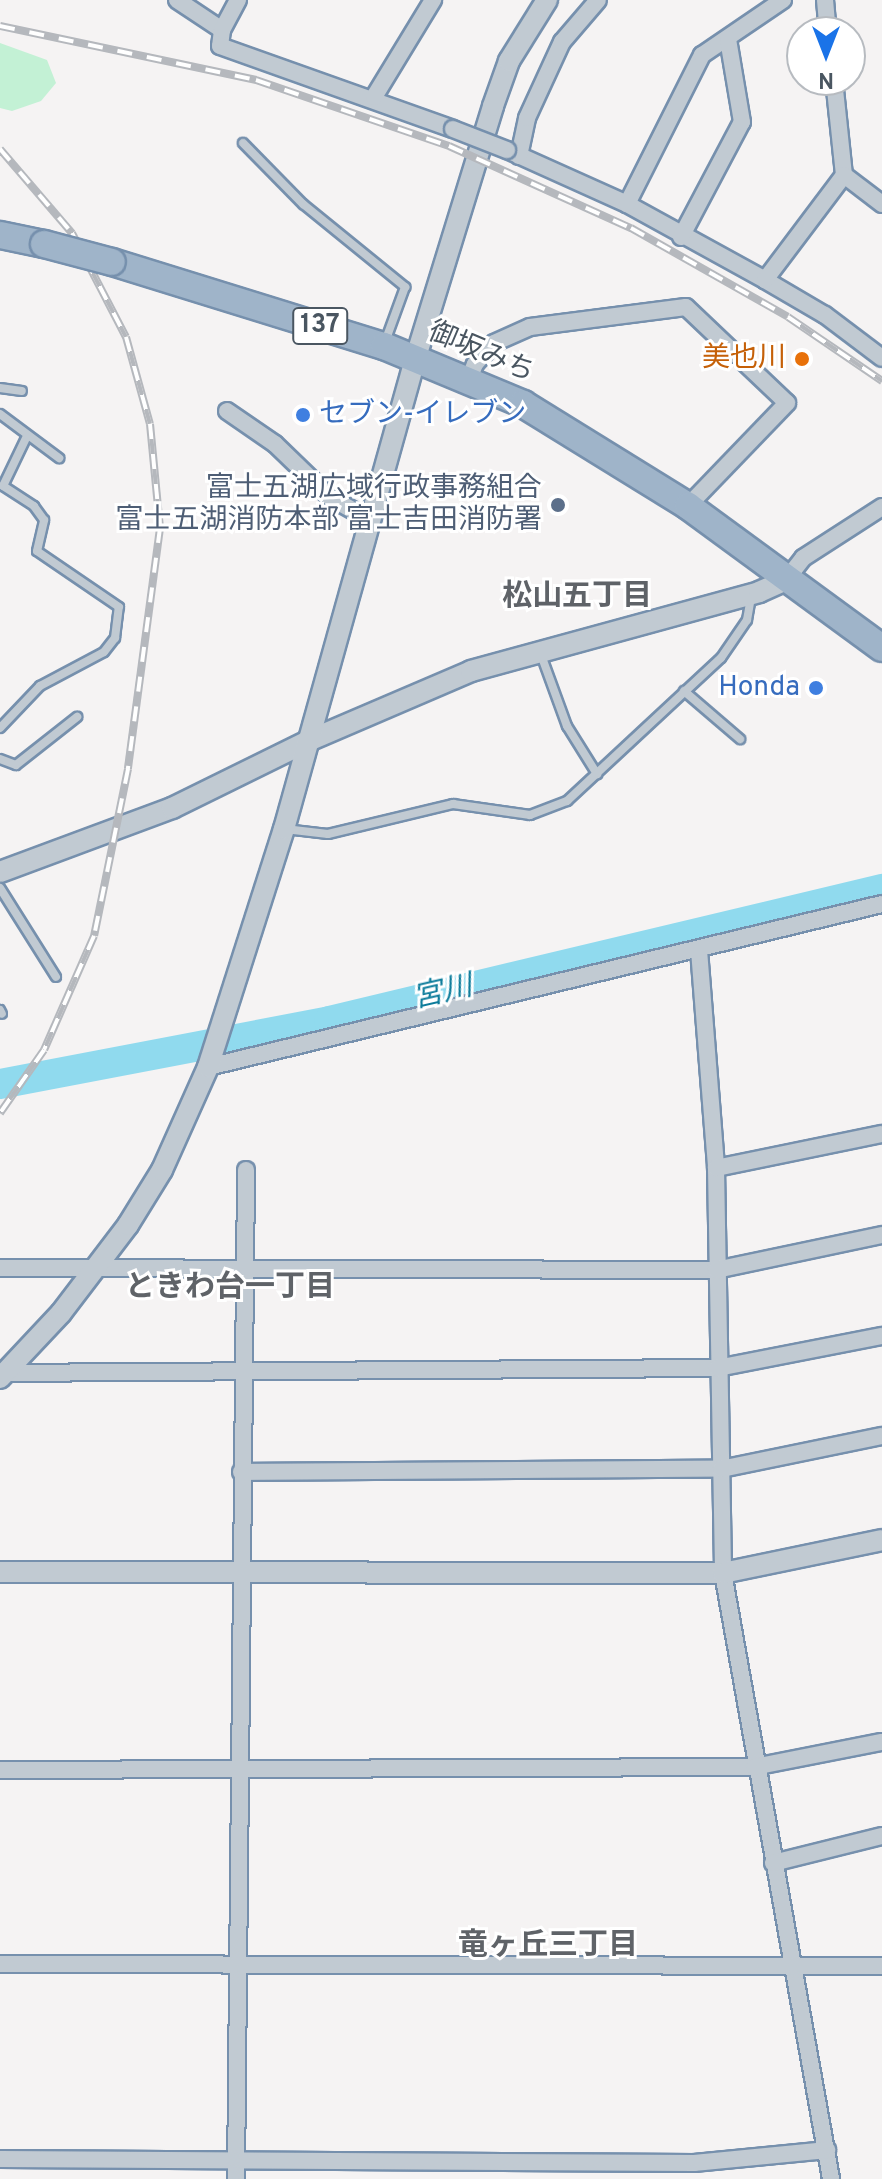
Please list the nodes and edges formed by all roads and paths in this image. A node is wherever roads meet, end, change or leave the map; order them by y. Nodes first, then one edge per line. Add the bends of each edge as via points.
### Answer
1 (177, 0) edge
2 (238, 0) edge
3 (433, 0) edge
4 (547, 0) edge
5 (598, 0) edge
6 (783, 0) edge
7 (222, 30) junction
8 (728, 39) junction
9 (836, 96) edge
10 (374, 97) junction
11 (243, 143) dead end
12 (513, 153) junction
13 (844, 175) junction
14 (627, 204) junction
15 (882, 204) edge
16 (0, 235) edge
17 (681, 237) junction
18 (765, 280) junction
19 (384, 346) junction
20 (882, 358) edge
21 (415, 360) junction
22 (468, 382) junction
23 (0, 388) edge
24 (22, 391) dead end
25 (227, 411) dead end
26 (0, 414) edge
27 (26, 438) junction
28 (59, 458) dead end
29 (688, 506) junction
30 (882, 507) edge
31 (370, 520) junction
32 (786, 580) junction
33 (751, 595) junction
34 (882, 648) edge
35 (539, 652) junction
36 (684, 691) junction
37 (77, 717) dead end
38 (0, 728) edge
39 (740, 739) dead end
40 (308, 741) junction
41 (0, 759) edge
42 (597, 774) junction
43 (284, 829) junction
44 (0, 872) edge
45 (0, 888) edge
46 (882, 904) edge
47 (699, 950) junction
48 (56, 977) dead end
49 (210, 1061) junction
50 (882, 1134) edge
51 (716, 1168) junction
52 (246, 1170) dead end
53 (882, 1235) edge
54 (0, 1268) edge
55 (96, 1270) junction
56 (716, 1270) junction
57 (246, 1271) junction
58 (882, 1336) edge
59 (717, 1368) junction
60 (244, 1371) junction
61 (2, 1375) edge
62 (882, 1436) edge
63 (721, 1469) junction
64 (241, 1472) junction
65 (882, 1540) edge
66 (0, 1572) edge
67 (241, 1572) junction
68 (723, 1573) junction
69 (882, 1742) edge
70 (754, 1767) junction
71 (0, 1770) edge
72 (240, 1770) junction
73 (882, 1836) edge
74 (773, 1863) junction
75 (789, 1963) junction
76 (0, 1964) edge
77 (238, 1966) junction
78 (882, 1966) edge
79 (827, 2150) junction
80 (237, 2157) junction
81 (0, 2159) edge
82 (236, 2179) edge
83 (831, 2179) edge

1 - 7 street
2 - 7 street
3 - 10 street
4 - 21 street via 509,61
5 - 12 street via 562,42
6 - 8 street
7 - 10 street via 220,46
8 - 14 street via 702,55
8 - 17 street via 742,122
9 - 13 street
10 - 12 street, bridge
11 - 19 lane via 303,204 405,287
12 - 14 street
13 - 15 street
13 - 18 street
14 - 17 street
16 - 19 highway, 御坂みち / 137, bridge via 112,262
17 - 18 street
18 - 20 street via 825,315
19 - 21 highway, 御坂みち / 137
21 - 22 highway, 御坂みち / 137
21 - 31 street
22 - 29 highway, 御坂みち / 137 via 557,423
22 - 29 street via 475,364 494,343 530,327 686,307 787,403
23 - 24 lane
25 - 31 street via 275,444 331,498
26 - 27 lane
27 - 28 lane
27 - 38 lane via 3,486 34,506 44,520 37,551 119,607 115,638 104,652 40,686
29 - 32 highway, 御坂みち / 137
30 - 32 street via 803,558
31 - 40 street
32 - 33 street
32 - 34 highway, 御坂みち / 137
33 - 35 street
33 - 36 lane via 741,631 721,658
35 - 40 street via 471,671
35 - 42 lane via 567,726
36 - 39 lane
36 - 42 lane
37 - 41 lane via 16,765
40 - 43 street
40 - 44 street via 172,808
42 - 43 lane via 567,801 530,815 453,804 328,834
43 - 49 street
45 - 48 lane
46 - 47 street
47 - 49 street
47 - 51 street
49 - 55 street via 162,1170
50 - 51 street
51 - 56 street
52 - 57 street
53 - 56 street
54 - 55 street
55 - 57 street
55 - 61 street
56 - 57 street
56 - 59 street
57 - 60 street
58 - 59 street
59 - 60 street
59 - 63 street
60 - 61 street
60 - 64 street
62 - 63 street
63 - 64 street
63 - 68 street
64 - 67 street
65 - 68 street
66 - 67 street
67 - 68 street
67 - 72 street
68 - 70 street
69 - 70 street
70 - 72 street
70 - 74 street
71 - 72 street
72 - 77 street
73 - 74 street
74 - 75 street
75 - 77 street
75 - 78 street
75 - 79 street
76 - 77 street
77 - 80 street
79 - 80 street via 694,2163
79 - 83 street
80 - 81 street
80 - 82 street

